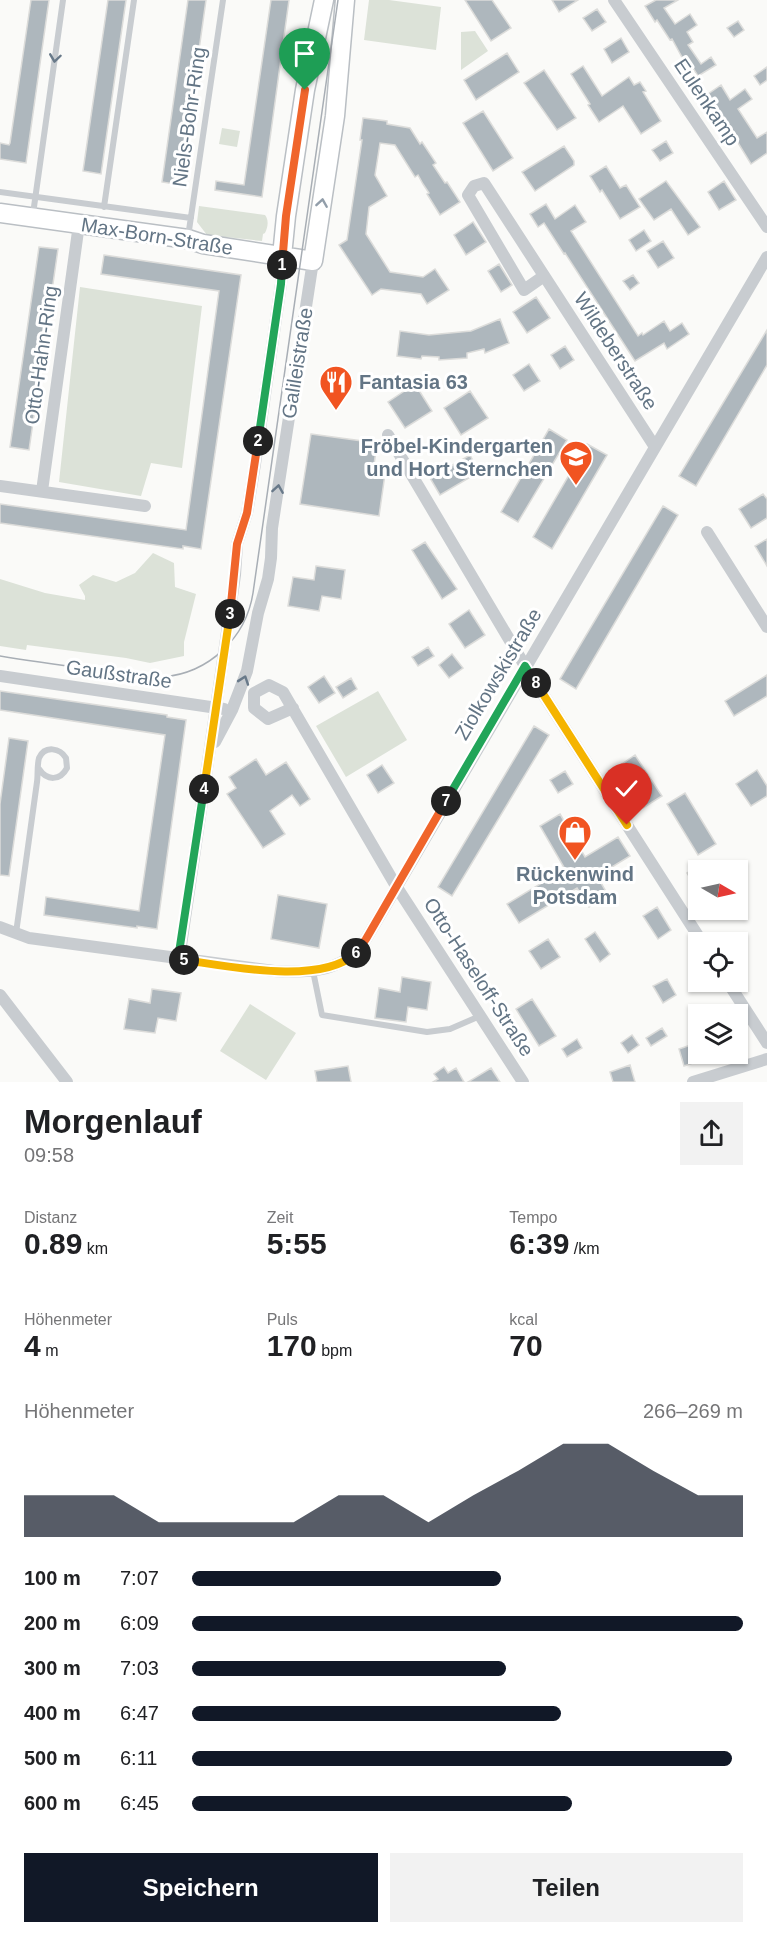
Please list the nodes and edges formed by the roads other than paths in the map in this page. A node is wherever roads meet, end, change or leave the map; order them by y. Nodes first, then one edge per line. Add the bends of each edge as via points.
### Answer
1 (63, 0) edge
2 (134, 0) edge
3 (223, 0) edge
4 (324, 0) edge
5 (345, 0) edge
6 (614, 0) edge
7 (0, 192) edge
8 (35, 197) junction
9 (104, 207) junction
10 (0, 213) edge
11 (33, 218) junction
12 (191, 218) junction
13 (79, 224) junction
14 (767, 227) edge
15 (188, 239) junction
16 (282, 256) junction
17 (767, 257) edge
18 (313, 261) junction
19 (544, 276) junction
20 (388, 435) dead end
21 (655, 447) junction
22 (0, 486) edge
23 (42, 491) junction
24 (145, 506) dead end
25 (707, 532) dead end
26 (767, 627) edge
27 (525, 666) junction
28 (0, 676) edge
29 (217, 708) junction
30 (293, 708) dead end
31 (232, 710) junction
32 (210, 752) junction
33 (39, 769) junction
34 (396, 886) junction
35 (0, 927) edge
36 (696, 932) edge
37 (16, 934) junction
38 (178, 959) junction
39 (313, 970) junction
40 (734, 992) edge
41 (0, 995) edge
42 (480, 1016) junction
43 (767, 1043) edge
44 (767, 1059) edge
45 (67, 1082) edge
46 (524, 1082) edge
47 (693, 1082) edge

1 -> 8 lane
2 - 9 lane
3 - 12 lane, Niels-Bohr-Ring
4 - 16 street, Galileistraße via 304,100
18 -> 5 street, Galileistraße via 335,116
6 - 14 street, Eulenkamp
7 - 8 lane, Max-Born-Straße
8 - 9 lane, Max-Born-Straße
8 - 11 lane
9 - 12 lane, Max-Born-Straße
10 - 11 street, Max-Born-Straße
11 - 13 street, Max-Born-Straße
12 - 15 lane, Niels-Bohr-Ring
13 - 15 street, Max-Born-Straße
13 - 23 street, Otto-Hahn-Ring
15 - 16 street, Max-Born-Straße
16 - 18 street, Max-Born-Straße
16 - 29 street, Galileistraße via 255,464 237,544
17 - 21 street, Ziolkowskistraße
31 -> 18 street, Galileistraße via 247,671 268,579 272,528
19 - 19 street, Wildeberstraße via 484,183 474,186 468,195 524,290
19 - 21 street, Wildeberstraße
20 - 27 street
21 - 27 street, Ziolkowskistraße
22 - 23 street
23 - 24 street
25 - 26 street
27 - 34 street, Ziolkowskistraße
27 - 36 street
28 - 29 street, Gaußstraße
29 - 31 street, Gaußstraße
29 - 32 street, Galileistraße
30 - 34 street, Otto-Haseloff-Straße
31 - 32 street, Galileistraße
32 - 38 street, Galileistraße
33 - 33 lane via 41,755 50,749 60,751 66,758 64,773 56,778 46,777
33 - 37 lane
34 - 39 street, Ziolkowskistraße via 359,950 336,965
34 - 42 street, Otto-Haseloff-Straße
35 - 37 street
37 - 38 street
38 - 39 street, Ziolkowskistraße via 274,971
39 - 42 lane via 322,1015 428,1032 450,1029
40 - 43 street
41 - 45 street
42 - 46 street, Otto-Haseloff-Straße
44 - 47 street

